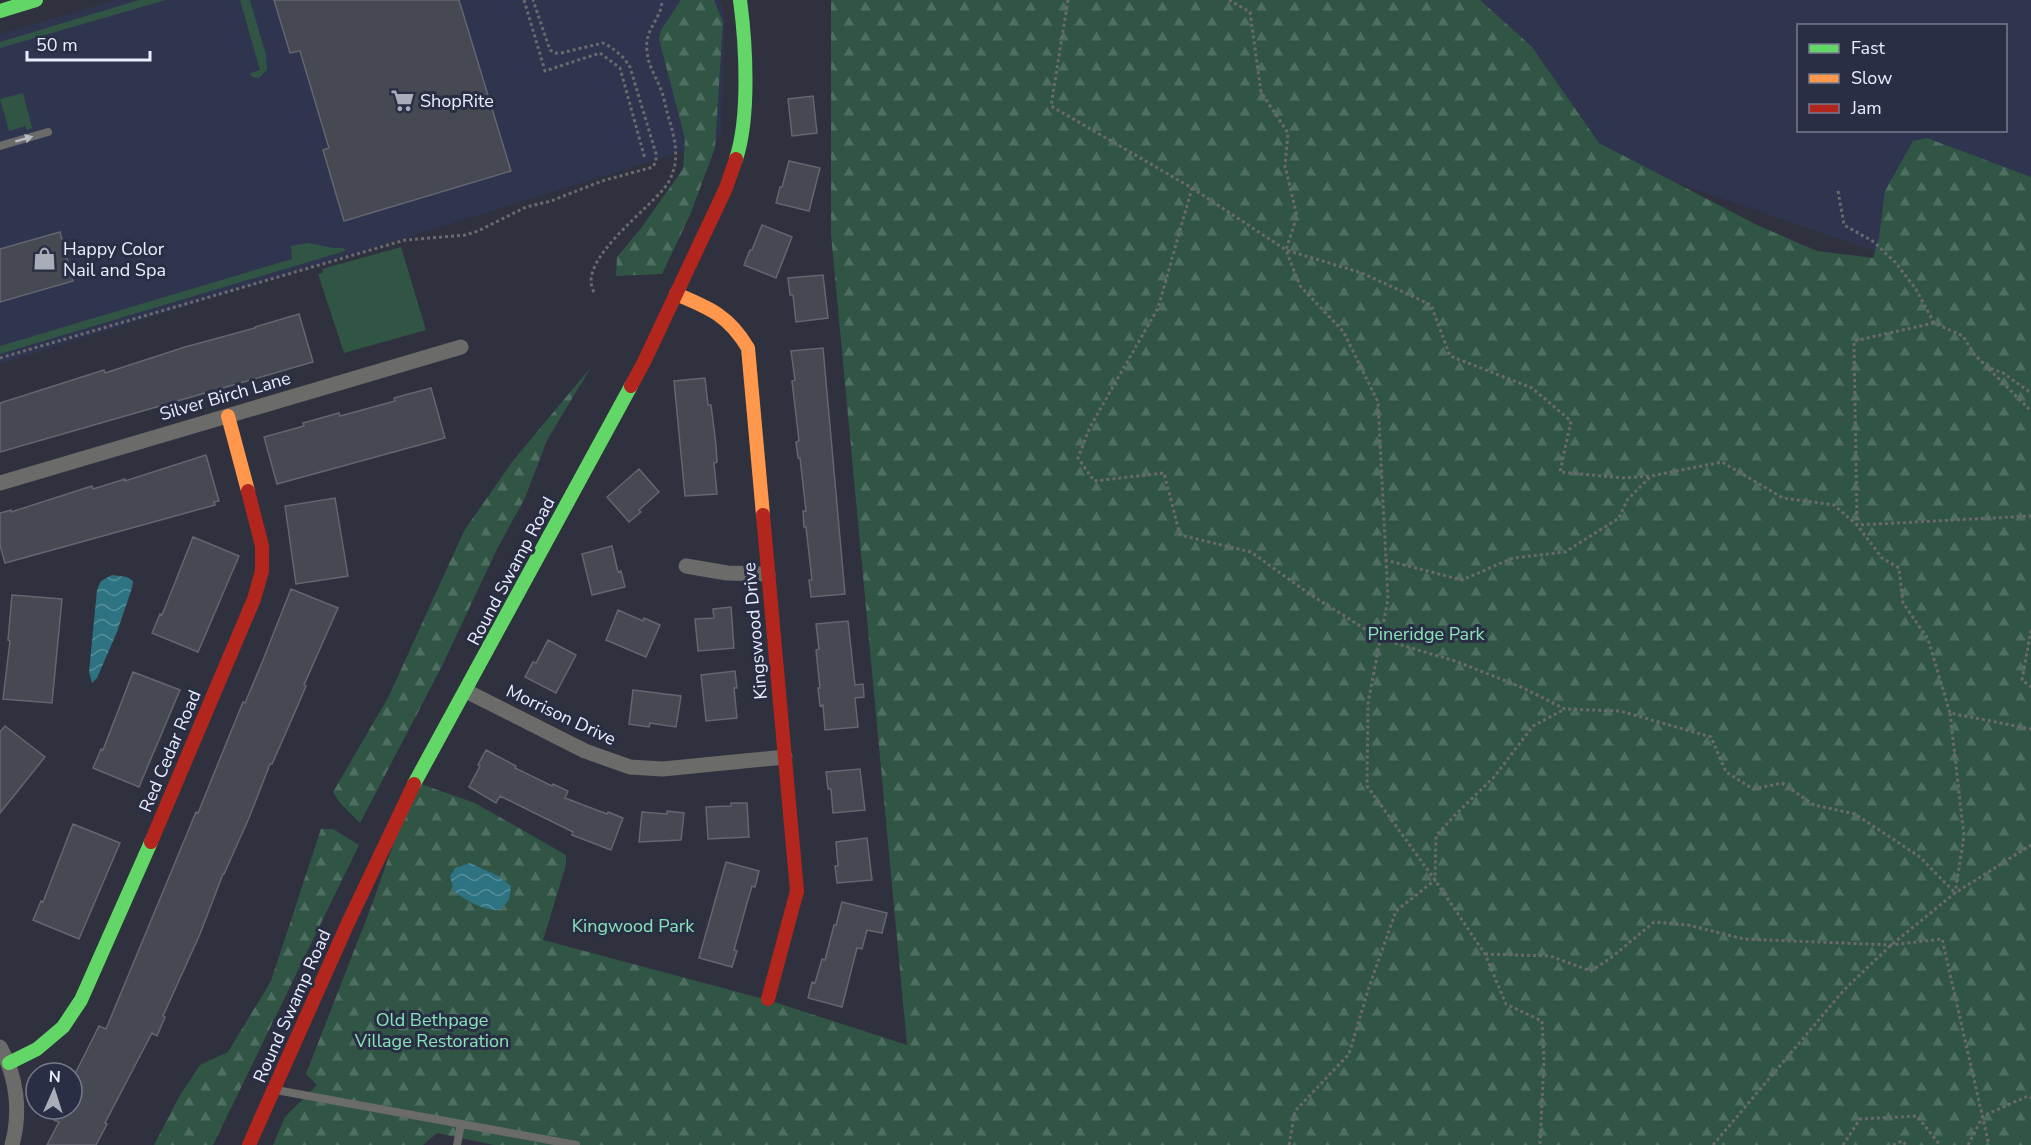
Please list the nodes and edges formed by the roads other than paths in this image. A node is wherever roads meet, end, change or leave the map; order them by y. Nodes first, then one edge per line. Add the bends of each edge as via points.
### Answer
1 (36, 0) edge
2 (740, 0) edge
3 (0, 11) edge
4 (48, 132) dead end
5 (0, 146) edge
6 (676, 294) junction
7 (461, 346) dead end
8 (228, 416) junction
9 (0, 483) edge
10 (686, 566) dead end
11 (768, 574) junction
12 (466, 692) junction
13 (785, 757) junction
14 (768, 999) dead end
15 (0, 1047) edge
16 (9, 1063) junction
17 (275, 1090) junction
18 (461, 1124) junction
19 (12, 1145) edge
20 (249, 1145) edge
21 (457, 1145) edge
22 (576, 1145) edge

1 - 3 street
2 - 6 street, Round Swamp Road via 745,82 740,142 726,188
5 -> 4 lane
6 - 11 street, Kingswood Drive via 722,315 739,331 748,348
6 - 12 street, Round Swamp Road via 644,362
7 - 8 street, Silver Birch Lane
8 - 9 street, Silver Birch Lane
8 - 16 street, Red Cedar Road via 262,546 262,571 254,599 81,1000 63,1027 37,1049
10 - 11 street
11 - 13 street, Kingswood Drive
12 - 13 street, Morrison Drive via 585,751 630,767 663,769
12 - 17 street, Round Swamp Road via 410,792
13 - 14 street, Kingswood Drive via 797,891
15 - 16 street
16 - 19 street via 17,1127
17 - 18 lane
17 - 20 street, Round Swamp Road
18 - 21 lane
18 - 22 lane

